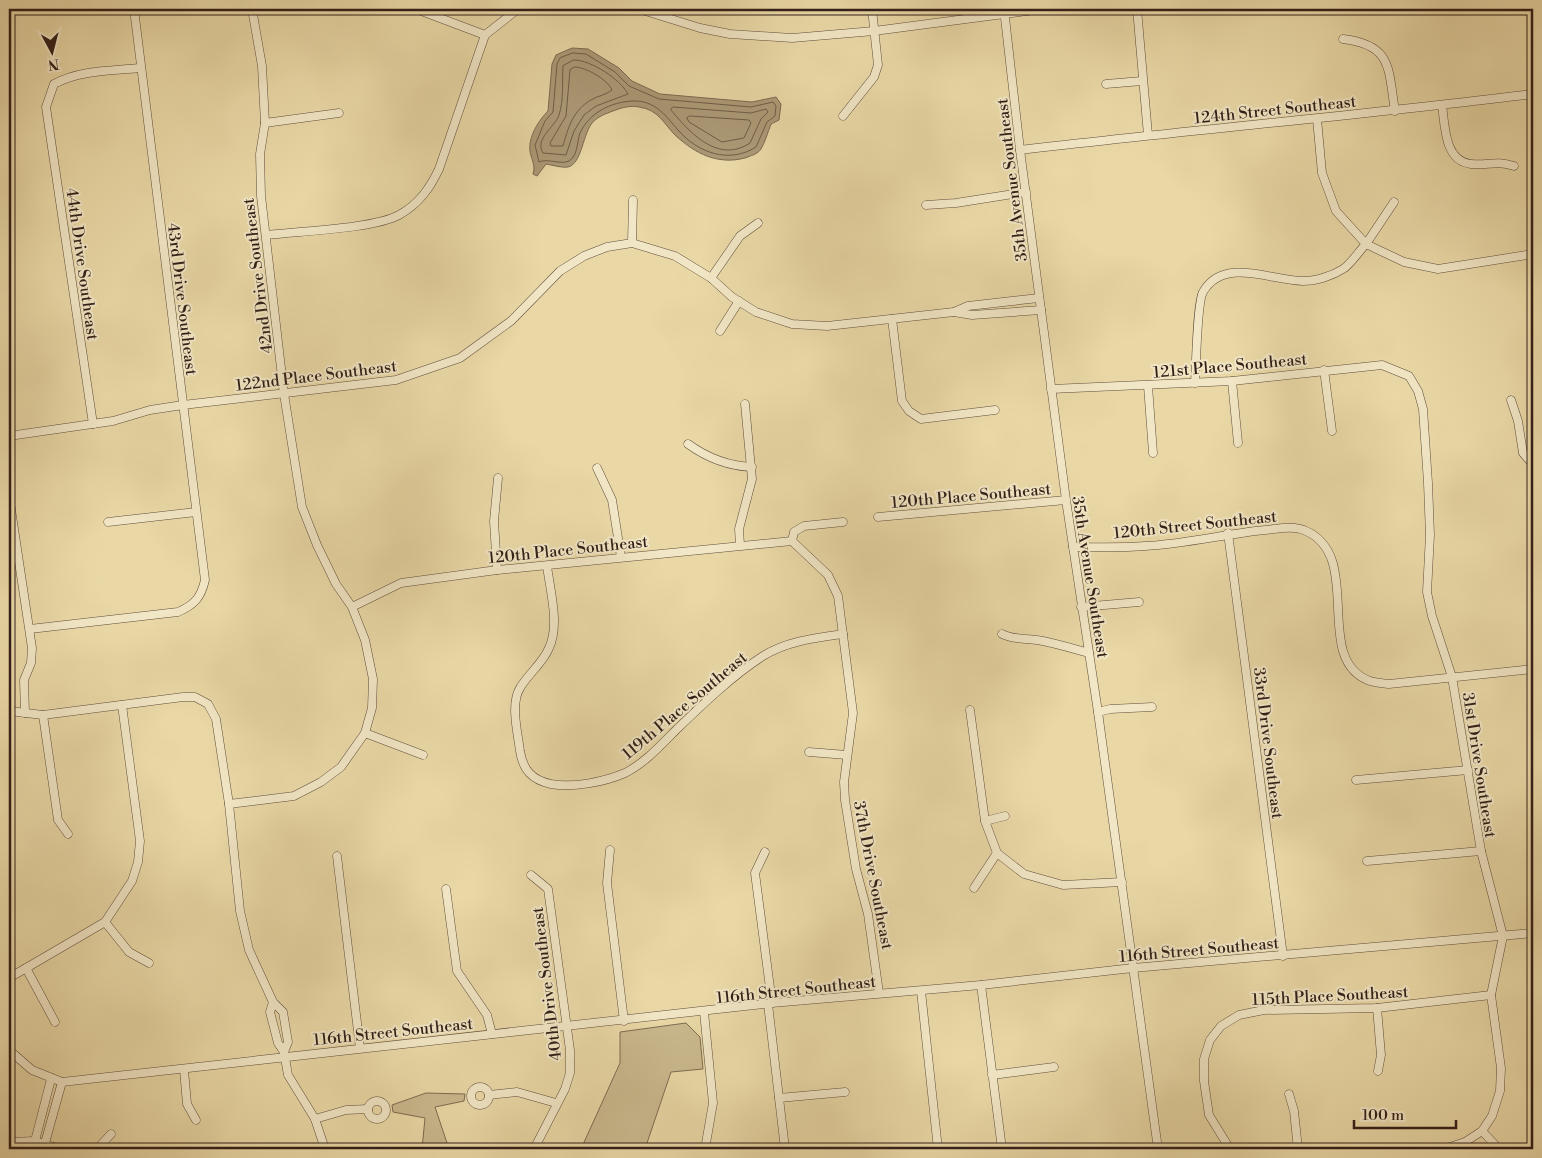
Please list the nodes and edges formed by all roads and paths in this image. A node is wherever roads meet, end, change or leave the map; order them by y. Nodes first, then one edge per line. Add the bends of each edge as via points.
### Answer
1 (134, 9) edge
2 (252, 9) edge
3 (416, 9) edge
4 (518, 9) edge
5 (639, 9) edge
6 (872, 9) edge
7 (1042, 9) edge
8 (1137, 9) edge
9 (650, 10) edge
10 (1004, 12) edge
11 (874, 31) junction
12 (485, 35) junction
13 (1343, 39) dead end
14 (140, 68) junction
15 (1142, 80) junction
16 (1106, 84) dead end
17 (1533, 94) edge
18 (1442, 105) junction
19 (1395, 111) junction
20 (339, 113) dead end
21 (843, 116) dead end
22 (1317, 119) junction
23 (264, 123) junction
24 (1148, 135) junction
25 (1020, 150) junction
26 (1514, 166) dead end
27 (1026, 192) junction
28 (633, 200) dead end
29 (1394, 202) dead end
30 (926, 205) dead end
31 (758, 224) dead end
32 (266, 235) junction
33 (632, 243) junction
34 (1366, 244) junction
35 (1533, 254) edge
36 (711, 278) junction
37 (1039, 298) junction
38 (739, 302) junction
39 (1041, 310) junction
40 (954, 312) junction
41 (892, 319) junction
42 (720, 331) dead end
43 (1324, 370) junction
44 (1409, 376) joint
45 (1232, 381) junction
46 (1195, 383) junction
47 (1148, 386) junction
48 (1051, 389) junction
49 (284, 394) junction
50 (1511, 400) dead end
51 (745, 404) dead end
52 (183, 405) junction
53 (995, 410) dead end
54 (93, 424) junction
55 (1332, 431) dead end
56 (9, 436) edge
57 (1238, 443) dead end
58 (688, 444) dead end
59 (1153, 454) dead end
60 (1531, 460) edge
61 (752, 467) junction
62 (597, 468) dead end
63 (498, 478) dead end
64 (9, 496) edge
65 (1066, 500) junction
66 (196, 512) junction
67 (878, 517) dead end
68 (108, 522) dead end
69 (843, 522) dead end
70 (1228, 534) junction
71 (792, 542) junction
72 (740, 545) junction
73 (1073, 547) junction
74 (621, 557) junction
75 (547, 566) junction
76 (497, 570) junction
77 (1139, 602) dead end
78 (352, 607) junction
79 (1081, 607) junction
80 (30, 629) junction
81 (843, 634) junction
82 (1002, 634) dead end
83 (1088, 653) junction
84 (1533, 669) edge
85 (1452, 677) junction
86 (122, 705) junction
87 (1152, 706) dead end
88 (970, 710) dead end
89 (9, 711) edge
90 (1098, 712) junction
91 (25, 713) junction
92 (43, 715) junction
93 (365, 732) junction
94 (809, 752) dead end
95 (423, 755) dead end
96 (847, 755) junction
97 (1468, 770) junction
98 (1356, 780) dead end
99 (229, 804) junction
100 (1005, 816) dead end
101 (985, 821) junction
102 (68, 834) dead end
103 (610, 850) dead end
104 (1481, 851) junction
105 (765, 852) dead end
106 (997, 853) junction
107 (337, 856) dead end
108 (1367, 861) dead end
109 (531, 875) dead end
110 (1122, 882) junction
111 (974, 888) dead end
112 (446, 889) dead end
113 (105, 922) junction
114 (1533, 933) edge
115 (1503, 936) junction
116 (1283, 956) junction
117 (149, 963) dead end
118 (26, 968) junction
119 (1133, 968) junction
120 (9, 978) edge
121 (981, 985) junction
122 (921, 991) junction
123 (879, 993) junction
124 (1491, 995) junction
125 (273, 1002) junction
126 (770, 1004) junction
127 (1378, 1008) junction
128 (704, 1012) junction
129 (624, 1021) junction
130 (55, 1022) dead end
131 (567, 1028) junction
132 (492, 1034) junction
133 (360, 1048) junction
134 (9, 1050) edge
135 (285, 1055) junction
136 (1054, 1067) dead end
137 (184, 1070) junction
138 (1378, 1071) dead end
139 (992, 1075) junction
140 (51, 1079) junction
141 (62, 1082) junction
142 (845, 1092) dead end
143 (1289, 1094) dead end
144 (489, 1095) dead end
145 (778, 1098) junction
146 (556, 1103) junction
147 (368, 1110) dead end
148 (315, 1119) junction
149 (196, 1120) dead end
150 (1482, 1131) junction
151 (112, 1134) dead end
152 (35, 1141) junction
153 (9, 1142) edge
154 (45, 1143) junction
155 (60, 1149) edge
156 (97, 1149) edge
157 (325, 1149) edge
158 (534, 1149) edge
159 (705, 1149) edge
160 (785, 1149) edge
161 (938, 1149) edge
162 (1002, 1149) edge
163 (1158, 1149) edge
164 (1230, 1149) edge
165 (1298, 1149) edge
166 (1444, 1149) edge
167 (1499, 1149) edge

1 - 14 street, 43rd Drive Southeast
2 - 23 street, 42nd Drive Southeast via 262,66
3 - 12 street
4 - 12 street
5 - 9 street
6 - 11 street
7 - 10 street
8 - 15 street
9 - 11 street via 700,28 763,38
10 - 11 street
10 - 25 street, 35th Avenue Southeast
11 - 21 street via 878,66 874,77
12 - 32 street via 439,169 431,186 418,201 399,215 372,222
13 - 19 street via 1362,41 1380,52 1388,66
14 - 52 street, 43rd Drive Southeast
14 - 54 street, 44th Drive Southeast via 77,74 64,79 54,84 46,107
15 - 16 street
15 - 24 street
17 - 18 street, 124th Street Southeast
18 - 19 street, 124th Street Southeast
18 - 26 street via 1447,143 1457,157 1471,164 1500,162
19 - 22 street, 124th Street Southeast
20 - 23 street
22 - 24 street, 124th Street Southeast
22 - 34 street via 1322,173 1336,211
23 - 32 street, 42nd Drive Southeast via 260,187
24 - 25 street, 124th Street Southeast
25 - 27 street, 35th Avenue Southeast
27 - 30 street
27 - 37 street, 35th Avenue Southeast
28 - 33 street
29 - 34 street
31 - 36 street via 740,236
32 - 49 street, 42nd Drive Southeast
33 - 36 street, 122nd Place Southeast via 675,256
33 - 49 street, 122nd Place Southeast via 607,247 560,271 511,322 460,358 396,380
34 - 35 street via 1404,262 1438,269
34 - 46 street via 1344,269 1322,278 1302,281 1240,272 1227,273 1214,280 1202,293
36 - 38 street, 122nd Place Southeast
37 - 39 street, 35th Avenue Southeast
37 - 40 street, 122nd Place Southeast via 968,306
38 - 41 street, 122nd Place Southeast via 756,312 792,324 827,326
38 - 42 street
39 - 40 street, 122nd Place Southeast via 972,315
39 - 48 street, 35th Avenue Southeast
40 - 41 street, 122nd Place Southeast
41 - 53 street via 902,402 910,411 922,419
43 - 44 street, 121st Place Southeast via 1382,365
43 - 45 street, 121st Place Southeast
43 - 55 street
44 - 85 street, 31st Drive Southeast via 1423,409 1430,535 1426,592
45 - 46 street, 121st Place Southeast
45 - 57 street
46 - 47 street, 121st Place Southeast
47 - 48 street, 121st Place Southeast
47 - 59 street
48 - 65 street, 35th Avenue Southeast
49 - 52 street, 122nd Place Southeast
49 - 78 street, 42nd Drive Southeast via 302,507 336,584
50 - 60 street via 1518,421 1522,453
51 - 61 street
52 - 54 street, 122nd Place Southeast
52 - 66 street, 43rd Drive Southeast
54 - 56 street, 122nd Place Southeast
58 - 61 street via 713,459
61 - 72 street via 750,493 738,529
62 - 74 street via 612,500
63 - 76 street via 494,521
64 - 80 street
65 - 67 street, 120th Place Southeast
65 - 73 street, 35th Avenue Southeast
66 - 68 street
66 - 80 street, 43rd Drive Southeast via 205,580 194,605 178,612
69 - 71 street via 804,526 794,532
70 - 73 street, 120th Street Southeast via 1146,546
70 - 85 street, 120th Street Southeast via 1289,528 1306,530 1318,539 1331,556 1337,575 1342,644 1356,673 1371,681 1389,684
70 - 116 street, 33rd Drive Southeast
71 - 72 street, 120th Place Southeast
71 - 81 street, 37th Drive Southeast via 828,575 838,596
72 - 74 street, 120th Place Southeast
73 - 79 street, 35th Avenue Southeast
74 - 75 street, 120th Place Southeast
75 - 76 street, 120th Place Southeast
75 - 81 street, 119th Place Southeast via 554,630 549,648 519,690 516,706 520,754 527,772 541,782 558,785 599,781 625,773 651,755 707,701 762,657 780,647 811,638
76 - 78 street, 120th Place Southeast via 401,583
77 - 79 street
78 - 93 street, 42nd Drive Southeast via 365,640 373,679 372,708
79 - 83 street, 35th Avenue Southeast
80 - 91 street via 32,648 31,663 24,680
81 - 96 street, 37th Drive Southeast via 853,713
82 - 83 street via 1014,640 1054,643
83 - 90 street, 35th Avenue Southeast
84 - 85 street
85 - 97 street, 31st Drive Southeast
86 - 92 street
86 - 99 street via 183,697 195,697 208,704 216,719
86 - 113 street via 140,841 132,881
87 - 90 street via 1110,708
88 - 101 street
89 - 91 street
90 - 110 street, 35th Avenue Southeast
91 - 92 street
92 - 102 street via 58,820
93 - 95 street
93 - 99 street, 42nd Drive Southeast via 341,767 321,782 294,796
94 - 96 street
96 - 123 street, 37th Drive Southeast via 844,782 849,836 868,914
97 - 98 street
97 - 104 street, 31st Drive Southeast
99 - 125 street via 240,912 249,950
100 - 101 street
101 - 106 street
103 - 129 street via 607,883
104 - 108 street
104 - 115 street, 31st Drive Southeast
105 - 126 street via 755,873
106 - 110 street via 1024,874 1063,885
106 - 111 street
107 - 133 street
109 - 131 street, 40th Drive Southeast via 548,889
110 - 119 street, 35th Avenue Southeast
112 - 132 street via 457,972 487,1015
113 - 117 street via 129,952
113 - 118 street
114 - 115 street, 116th Street Southeast
115 - 116 street, 116th Street Southeast
115 - 124 street, 31st Drive Southeast
116 - 119 street, 116th Street Southeast
118 - 120 street
118 - 130 street
119 - 121 street, 116th Street Southeast
119 - 163 street, 35th Avenue Southeast
121 - 122 street, 116th Street Southeast
121 - 139 street
122 - 123 street, 116th Street Southeast
122 - 161 street
123 - 126 street, 116th Street Southeast
124 - 127 street, 115th Place Southeast
124 - 150 street, 31st Drive Southeast via 1501,1068 1500,1091 1492,1116
125 - 135 street via 270,1012 278,1044
125 - 135 street via 283,1012 288,1042
126 - 128 street, 116th Street Southeast
126 - 145 street
127 - 138 street via 1381,1055
127 - 164 street, 115th Place Southeast via 1264,1010 1239,1015 1220,1026 1210,1040 1204,1059 1204,1081 1210,1115
128 - 129 street, 116th Street Southeast
128 - 159 street via 713,1103
129 - 131 street, 116th Street Southeast
131 - 132 street, 116th Street Southeast
131 - 146 street, 40th Drive Southeast via 570,1073
132 - 133 street, 116th Street Southeast
133 - 135 street, 116th Street Southeast
134 - 140 street via 32,1070
135 - 137 street, 116th Street Southeast
135 - 148 street via 288,1076
136 - 139 street
137 - 141 street, 116th Street Southeast
137 - 149 street via 187,1104
139 - 162 street
140 - 141 street
140 - 152 street
141 - 154 street
142 - 145 street
143 - 165 street
144 - 146 street via 517,1092
145 - 160 street
146 - 158 street, 40th Drive Southeast
147 - 148 street via 330,1113
148 - 157 street
150 - 166 street via 1465,1142
150 - 167 street
151 - 156 street
152 - 153 street
152 - 154 street
154 - 155 street

